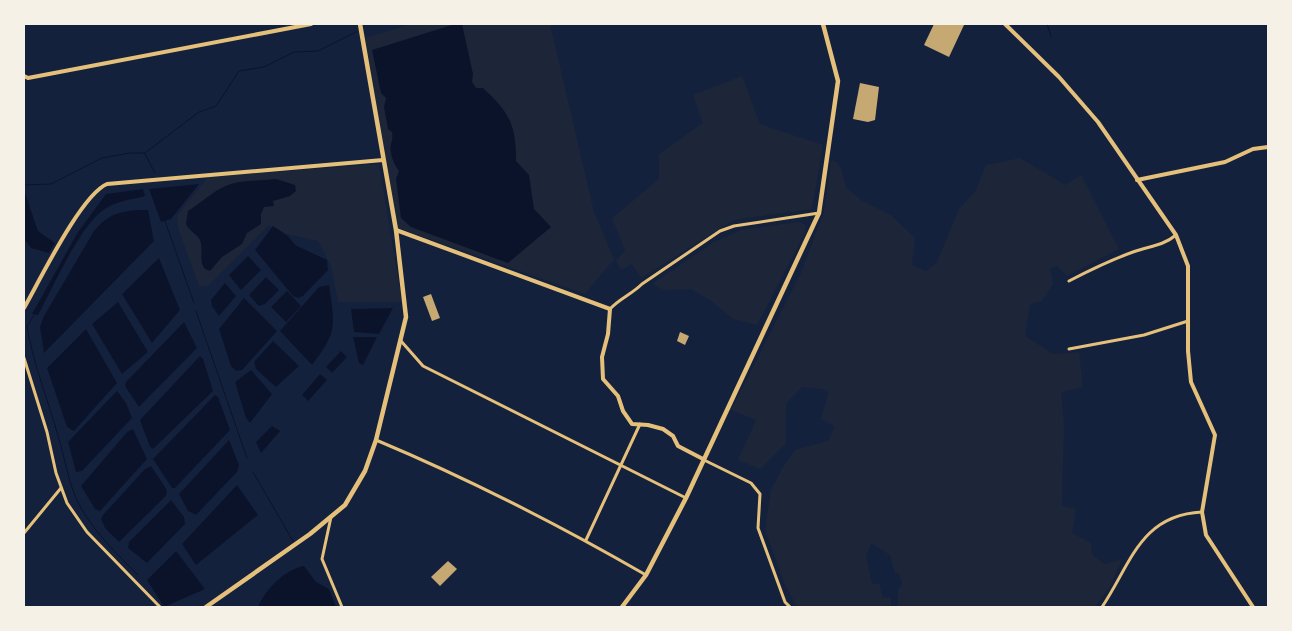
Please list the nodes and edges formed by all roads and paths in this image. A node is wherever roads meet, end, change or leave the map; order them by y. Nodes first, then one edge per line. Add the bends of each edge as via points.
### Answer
1 (311, 24) edge
2 (360, 24) edge
3 (823, 24) edge
4 (1006, 24) edge
5 (24, 76) edge
6 (1268, 147) edge
7 (383, 160) junction
8 (1137, 180) junction
9 (819, 213) junction
10 (396, 230) junction
11 (1176, 235) junction
12 (1068, 282) dead end
13 (24, 308) edge
14 (610, 309) junction
15 (1188, 321) junction
16 (401, 342) junction
17 (1069, 349) dead end
18 (24, 358) edge
19 (640, 424) junction
20 (376, 440) junction
21 (703, 459) junction
22 (622, 467) junction
23 (61, 488) junction
24 (686, 498) junction
25 (1202, 512) junction
26 (331, 517) junction
27 (24, 533) edge
28 (586, 540) junction
29 (646, 575) junction
30 (160, 607) edge
31 (206, 607) edge
32 (342, 607) edge
33 (622, 607) edge
34 (790, 607) edge
35 (1102, 607) edge
36 (1253, 607) edge

1 - 5 street via 28,78
2 - 7 main road
3 - 9 main road via 838,80
4 - 8 street via 1098,122
6 - 8 street via 1253,149 1225,162
7 - 10 main road
7 - 13 street via 107,184 95,191 79,213
8 - 11 street
9 - 14 street via 720,231
9 - 21 main road
10 - 14 street
10 - 16 main road via 406,310
11 - 12 street via 1166,243 1135,251
11 - 15 street via 1188,266
14 - 19 street via 602,357 603,379 618,396 632,424
15 - 17 street via 1144,335
15 - 25 street via 1191,382 1215,435
16 - 20 main road
16 - 22 street via 423,366
18 - 23 street via 48,432
19 - 21 street via 663,429 673,436 678,446
19 - 22 street
20 - 26 main road via 356,488 344,506
20 - 28 street
21 - 24 main road
21 - 34 street via 751,483 760,494 758,528 785,602
22 - 24 street
22 - 28 street
23 - 27 street
23 - 30 street via 79,523
24 - 29 main road
25 - 35 street via 1164,521 1151,530 1127,563
25 - 36 street via 1206,535
26 - 31 main road
26 - 32 street via 322,559
28 - 29 street
29 - 33 main road

